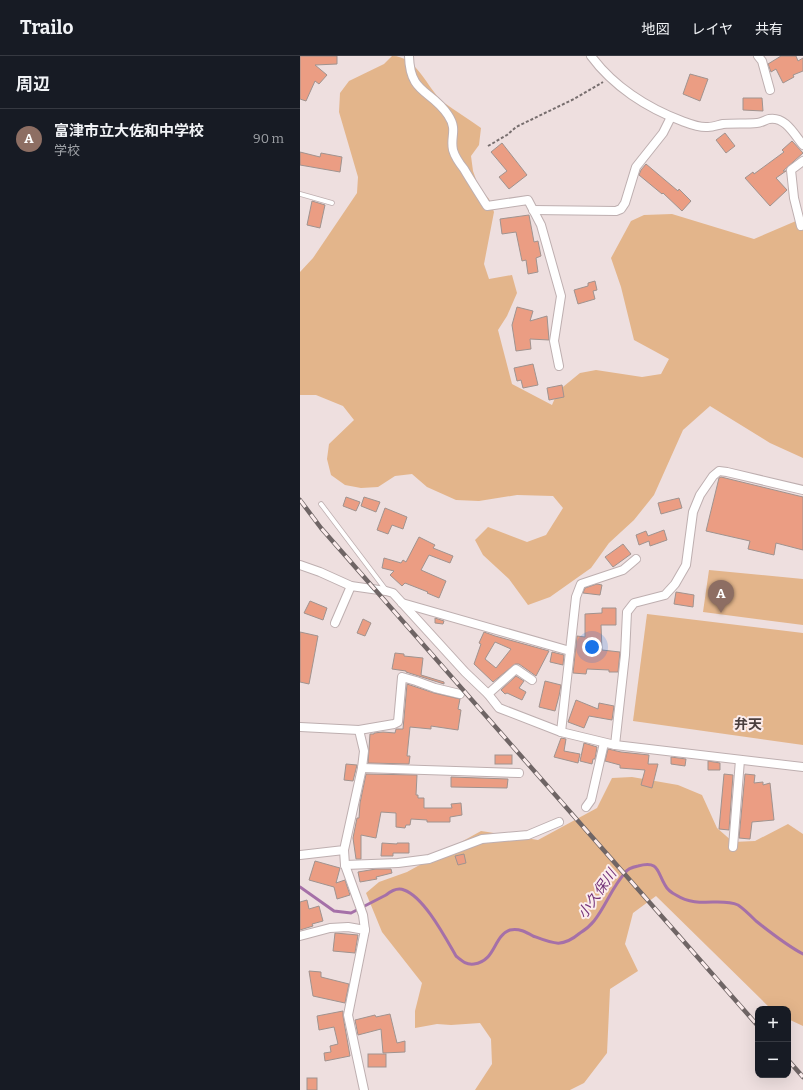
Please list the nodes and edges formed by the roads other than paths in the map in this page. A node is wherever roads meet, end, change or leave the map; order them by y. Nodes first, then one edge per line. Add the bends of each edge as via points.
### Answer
1 (409, 56) edge
2 (591, 56) edge
3 (758, 56) edge
4 (770, 90) dead end
5 (671, 117) junction
6 (803, 145) edge
7 (803, 161) edge
8 (300, 194) edge
9 (332, 203) dead end
10 (532, 210) junction
11 (801, 226) dead end
12 (559, 366) dead end
13 (803, 490) edge
14 (321, 504) dead end
15 (636, 559) dead end
16 (300, 566) edge
17 (352, 586) junction
18 (386, 591) junction
19 (402, 603) junction
20 (335, 623) dead end
21 (570, 651) junction
22 (532, 680) dead end
23 (460, 694) dead end
24 (488, 694) junction
25 (300, 727) edge
26 (359, 730) junction
27 (561, 732) junction
28 (604, 742) junction
29 (616, 745) junction
30 (740, 760) junction
31 (803, 767) edge
32 (362, 768) junction
33 (519, 773) dead end
34 (586, 807) dead end
35 (559, 822) dead end
36 (732, 847) dead end
37 (344, 850) junction
38 (300, 856) edge
39 (346, 865) junction
40 (365, 930) junction
41 (300, 936) edge
42 (364, 1090) edge

1 - 10 street via 412,77 448,116 453,126 453,150 487,206 528,200
2 - 5 street via 604,72 635,96
3 - 4 street via 762,61
5 - 6 street via 692,125 708,127 777,119 788,125
5 - 10 street via 663,133 636,167 621,209
7 - 11 street via 791,170
8 - 9 lane
10 - 12 street via 541,226 561,296 554,341
13 - 29 street via 727,472 719,471 713,476 692,512 686,565 675,584 665,595 634,603 627,612
14 - 18 lane
15 - 21 street via 623,570 581,584 576,597
16 - 17 street
17 - 18 street
17 - 20 street
18 - 19 street
19 - 21 street
19 - 24 street
21 - 27 street
22 - 24 street via 516,670
23 - 26 street via 402,677 398,722
24 - 27 street via 498,708
25 - 26 street
26 - 32 street via 364,751
27 - 28 street
28 - 29 street
28 - 34 street via 591,800
29 - 30 street
30 - 31 street
30 - 36 street
32 - 33 street
32 - 37 street
35 - 39 street via 528,835 482,840 429,859
37 - 38 street
37 - 39 street
39 - 40 street via 363,915
40 - 41 street via 348,927 330,928
40 - 42 street via 348,1015

